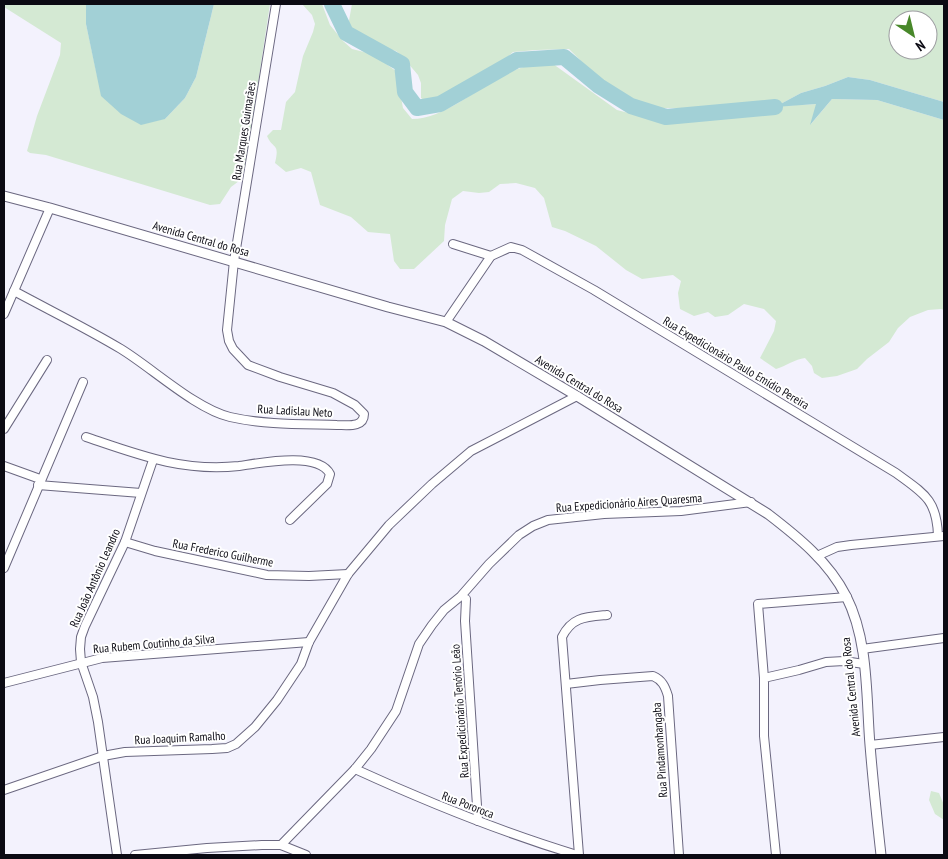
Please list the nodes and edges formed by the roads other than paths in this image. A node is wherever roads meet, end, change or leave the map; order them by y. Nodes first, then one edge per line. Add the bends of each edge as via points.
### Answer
1 (276, 4) edge
2 (4, 196) edge
3 (50, 208) junction
4 (453, 244) dead end
5 (491, 256) junction
6 (234, 261) junction
7 (14, 291) junction
8 (4, 314) edge
9 (446, 322) junction
10 (47, 360) dead end
11 (83, 382) dead end
12 (577, 396) junction
13 (4, 428) edge
14 (86, 437) dead end
15 (153, 460) junction
16 (4, 466) edge
17 (39, 482) junction
18 (141, 493) junction
19 (751, 502) junction
20 (290, 520) dead end
21 (941, 536) edge
22 (125, 542) junction
23 (817, 556) junction
24 (4, 568) edge
25 (348, 574) junction
26 (847, 597) junction
27 (466, 599) dead end
28 (607, 615) dead end
29 (944, 638) edge
30 (309, 642) junction
31 (862, 649) junction
32 (81, 662) junction
33 (864, 664) junction
34 (764, 678) junction
35 (4, 683) edge
36 (566, 684) junction
37 (944, 737) edge
38 (870, 744) junction
39 (102, 756) junction
40 (354, 769) junction
41 (4, 790) edge
42 (478, 821) junction
43 (281, 845) junction
44 (117, 855) edge
45 (135, 855) edge
46 (306, 855) edge
47 (578, 855) edge
48 (679, 855) edge
49 (776, 855) edge
50 (881, 855) edge

1 - 6 street, Rua Marques Guimarães
2 - 3 street, Avenida Central do Rosa
3 - 6 street, Avenida Central do Rosa
3 - 7 street
4 - 5 street
5 - 9 street
5 - 21 street, Rua Expedicionário Paulo Emídio Pereira via 512,247 522,250 850,444 924,494 933,507
6 - 7 street, Rua Ladislau Neto via 227,330 233,349 248,365 333,393 355,405 364,414 360,423 266,422 229,417 203,405 121,349
6 - 9 street, Avenida Central do Rosa
7 - 8 street
9 - 12 street, Avenida Central do Rosa
10 - 13 street
11 - 17 street
12 - 19 street, Avenida Central do Rosa
12 - 25 street, Rua Joaquim Ramalho via 472,451 389,525
14 - 15 street
15 - 18 street, Rua João Antônio Leandro
15 - 20 street via 184,466 216,467 271,461 299,461 322,466 330,474 327,484
16 - 17 street
17 - 18 street
17 - 24 street
18 - 22 street, Rua João Antônio Leandro
19 - 23 street, Avenida Central do Rosa
19 - 40 street, Rua Expedicionário Aires Quaresma via 681,511 548,520 518,535 432,625 419,644 396,710
21 - 23 street via 852,545
22 - 25 street, Rua Frederico Guilherme via 267,575
22 - 32 street, Rua João Antônio Leandro via 83,632
23 - 26 street, Avenida Central do Rosa via 837,579
25 - 30 street, Rua Joaquim Ramalho
26 - 31 street, Avenida Central do Rosa
26 - 34 street via 758,604
27 - 42 street, Rua Expedicionário Tenório Leão
28 - 36 street via 578,619 565,630 562,637
29 - 31 street
30 - 32 street, Rua Rubem Coutinho da Silva
30 - 39 street, Rua Joaquim Ramalho via 301,664 277,700 236,744 226,748 125,752
31 - 33 street, Avenida Central do Rosa
32 - 35 street, Rua Rubem Coutinho da Silva
32 - 39 street, Rua João Antônio Leandro via 93,697
33 - 34 street via 826,662
33 - 38 street, Avenida Central do Rosa
34 - 49 street via 764,736
36 - 47 street
36 - 48 street, Rua Pindamonhangaba via 652,676 660,679 668,696
37 - 38 street
38 - 50 street, Avenida Central do Rosa
39 - 41 street, Rua Joaquim Ramalho
39 - 44 street, Rua João Antônio Leandro
40 - 42 street, Rua Pororoca
40 - 43 street, Rua Expedicionário Aires Quaresma
42 - 47 street, Rua Pororoca
43 - 45 street
43 - 46 street

